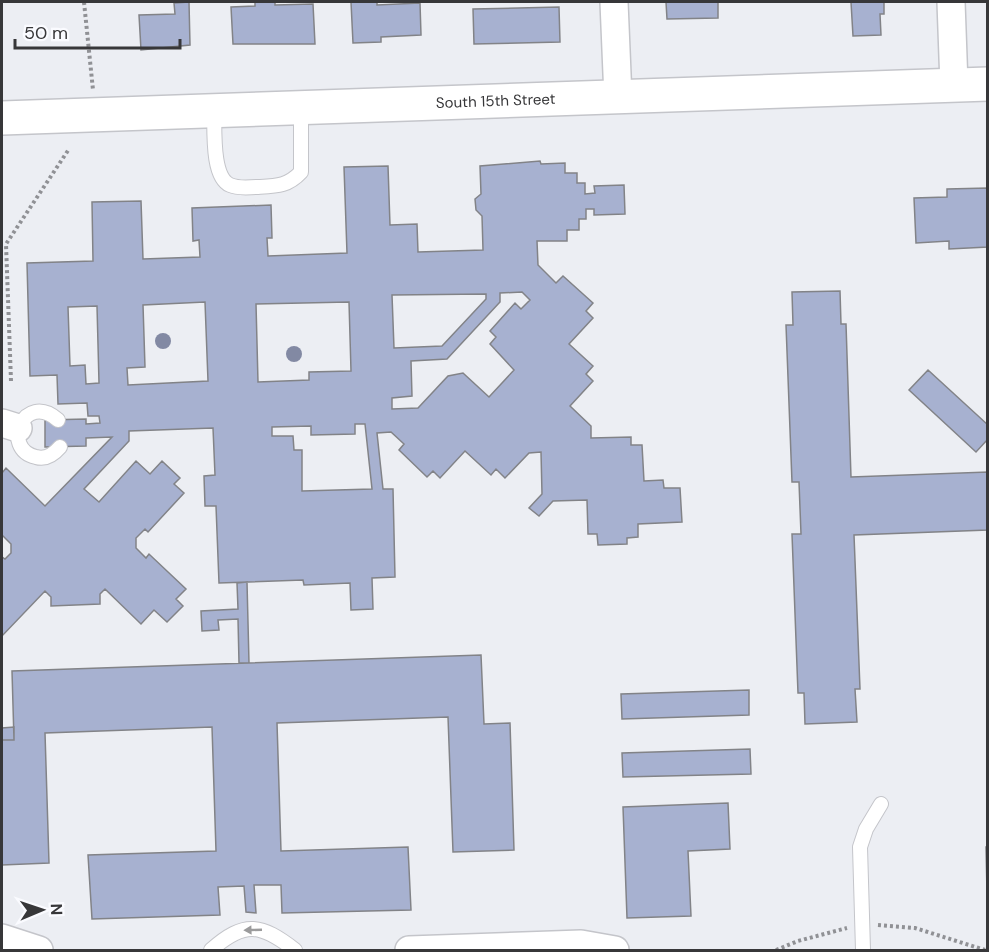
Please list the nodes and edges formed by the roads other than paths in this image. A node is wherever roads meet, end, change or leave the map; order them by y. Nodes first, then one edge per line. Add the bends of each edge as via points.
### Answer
1 (614, 2) edge
2 (951, 2) edge
3 (987, 84) edge
4 (954, 85) junction
5 (618, 98) junction
6 (301, 106) junction
7 (214, 109) junction
8 (2, 118) edge
9 (58, 420) dead end
10 (10, 425) edge
11 (60, 447) dead end
12 (881, 804) dead end
13 (2, 938) edge
14 (552, 948) edge
15 (39, 951) edge
16 (211, 951) edge
17 (295, 951) edge
18 (409, 951) edge
19 (615, 951) edge
20 (863, 951) edge

1 - 5 street
2 - 4 street
3 - 4 street, South 15th Street
4 - 5 street, South 15th Street
5 - 6 street, South 15th Street
6 - 7 street, South 15th Street
6 - 7 lane via 301,172 279,186 227,184 216,158
7 - 8 street, South 15th Street
9 - 10 lane via 46,412 32,413
10 - 11 lane via 18,443 34,457 48,456
12 - 20 lane via 860,847
13 - 15 street
14 - 18 street
14 - 19 street via 581,944
17 -> 16 lane via 266,930 252,928 237,931

